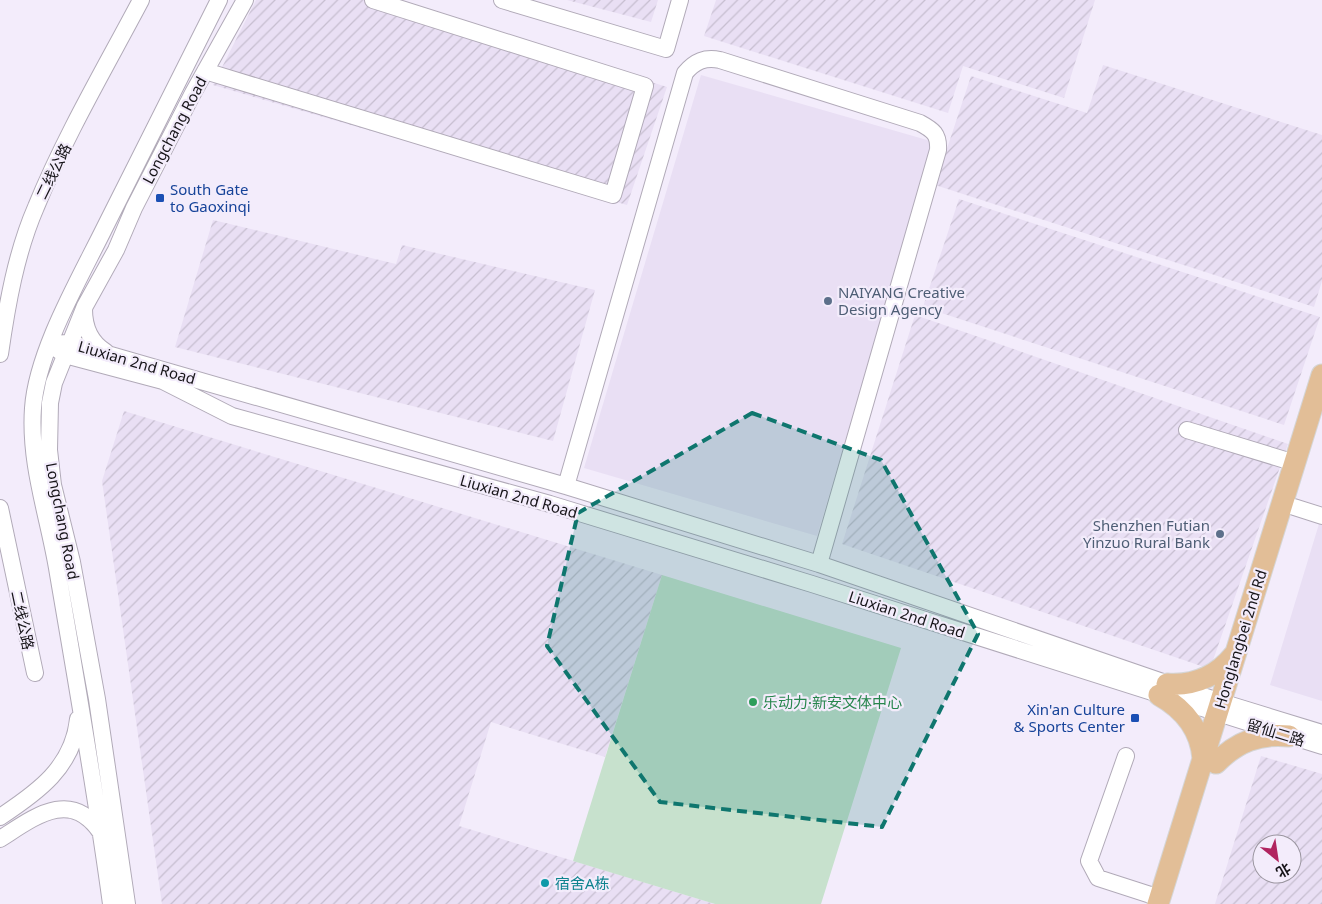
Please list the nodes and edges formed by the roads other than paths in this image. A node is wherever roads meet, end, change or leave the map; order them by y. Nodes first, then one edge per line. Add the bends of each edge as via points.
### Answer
1 (141, 0) edge
2 (219, 0) edge
3 (245, 0) edge
4 (373, 0) edge
5 (502, 0) edge
6 (680, 0) edge
7 (205, 71) junction
8 (84, 310) junction
9 (50, 344) junction
10 (67, 349) junction
11 (0, 354) edge
12 (110, 355) junction
13 (1322, 375) edge
14 (232, 390) junction
15 (223, 412) junction
16 (1322, 414) edge
17 (1187, 430) dead end
18 (1295, 463) junction
19 (566, 486) junction
20 (1294, 507) junction
21 (0, 508) edge
22 (1322, 516) edge
23 (819, 564) junction
24 (1236, 652) junction
25 (35, 673) dead end
26 (1163, 689) junction
27 (80, 702) junction
28 (1225, 710) junction
29 (1322, 733) edge
30 (1289, 736) junction
31 (1322, 746) edge
32 (1126, 756) dead end
33 (1210, 761) junction
34 (0, 817) edge
35 (102, 834) junction
36 (0, 839) edge
37 (1164, 902) edge
38 (111, 904) edge
39 (127, 904) edge

1 - 11 street, 二线公路 via 35,208 13,279
2 - 9 street, Longchang Road via 83,271
3 - 7 street, Longchang Road
4 - 7 street via 645,86 613,195
5 - 6 street via 666,49
7 - 8 street, Longchang Road
8 - 10 street, Longchang Road
8 - 12 street via 84,320 91,337
9 - 10 street, Liuxian 2nd Road
9 - 27 street, Longchang Road via 33,407 35,466 55,557
10 - 12 street, Liuxian 2nd Road
10 - 15 street, Liuxian 2nd Road via 163,381
10 - 39 street, Longchang Road via 50,403 53,485 72,562 95,690
12 - 14 street, Liuxian 2nd Road
13 - 18 main road, Honglangbei 2nd Rd
14 - 15 street
14 - 19 street, Liuxian 2nd Road
15 - 26 street, Liuxian 2nd Road via 550,504
16 - 20 main road, Honglangbei 2nd Rd
17 - 18 street
18 - 24 main road, Honglangbei 2nd Rd
19 - 23 street, Liuxian 2nd Road
19 - 23 street via 685,73 700,60 720,60 920,123 936,134 939,141
20 - 22 street
20 - 28 main road, Honglangbei 2nd Rd
21 - 25 street, 二线公路
23 - 26 street, Liuxian 2nd Road
24 - 26 main road via 1227,664 1205,678
24 - 28 main road, Honglangbei 2nd Rd
26 - 28 street, Liuxian 2nd Road
26 - 33 main road via 1190,722
27 - 34 street via 77,734 64,763 53,776
27 - 35 street, Longchang Road
28 - 29 street, 留仙二路
28 - 30 street, 留仙二路
28 - 33 main road, Honglangbei 2nd Rd
30 - 31 street, 留仙二路
30 - 33 main road via 1275,734 1249,740
32 - 37 street via 1089,861 1098,878
33 - 37 main road, Honglangbei 2nd Rd
35 - 36 street via 87,817 75,811 58,809 39,814
35 - 38 street, Longchang Road

